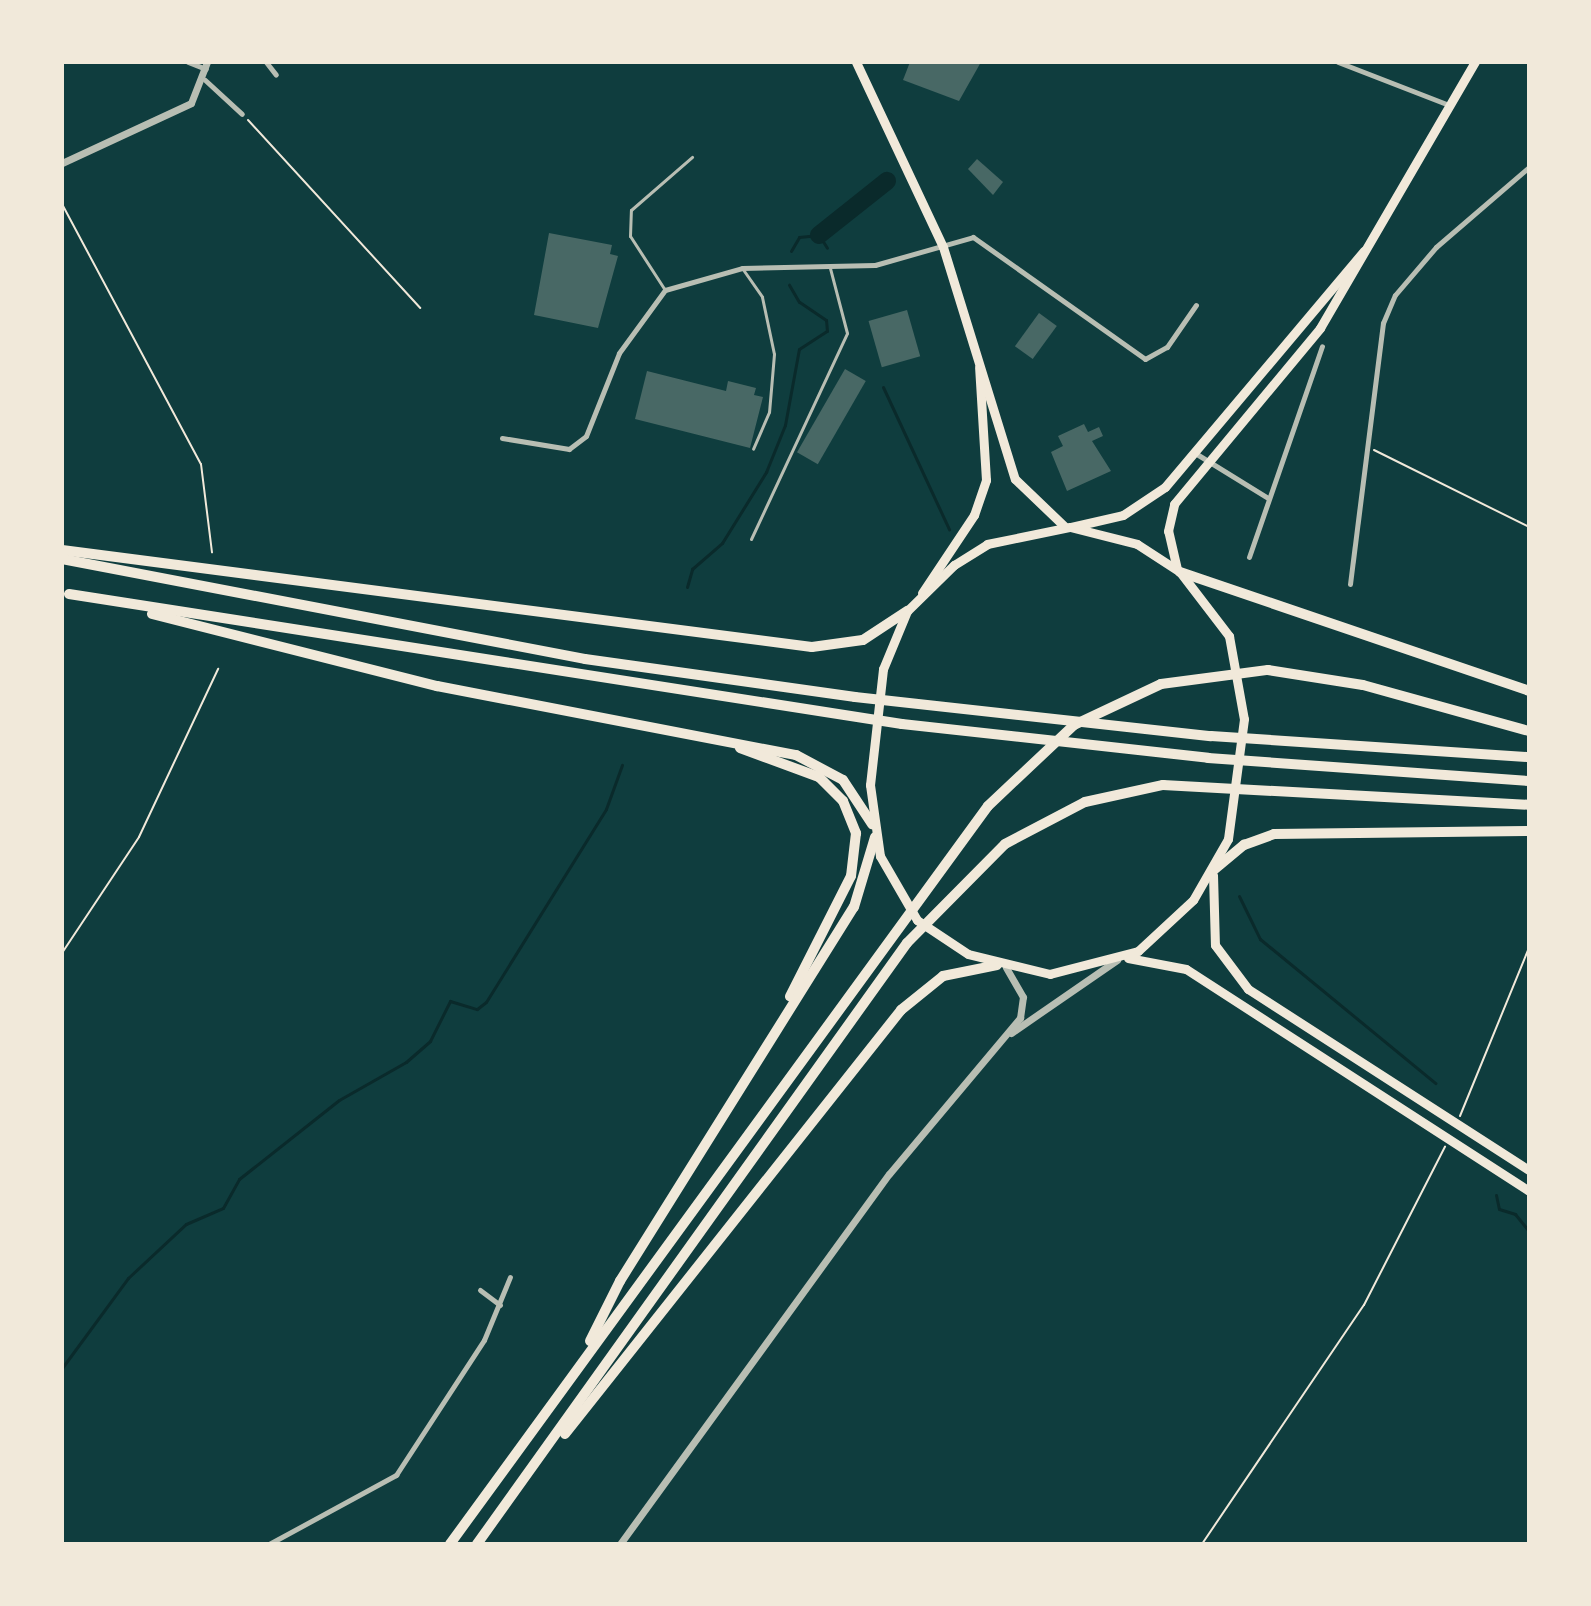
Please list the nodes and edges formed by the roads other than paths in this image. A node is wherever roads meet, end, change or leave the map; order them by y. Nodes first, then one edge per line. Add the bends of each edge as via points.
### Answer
1 (188, 62) edge
2 (266, 62) edge
3 (856, 62) edge
4 (1338, 62) edge
5 (1475, 62) edge
6 (1357, 65) edge
7 (206, 66) edge
8 (276, 75) dead end
9 (205, 80) junction
10 (1450, 106) junction
11 (242, 114) road end
12 (692, 157) dead end
13 (62, 163) edge
14 (1529, 167) edge
15 (1381, 230) junction
16 (943, 247) junction
17 (828, 264) junction
18 (742, 268) junction
19 (665, 290) junction
20 (1196, 305) dead end
21 (1322, 346) dead end
22 (977, 348) junction
23 (502, 438) dead end
24 (753, 449) dead end
25 (1195, 453) junction
26 (1207, 463) junction
27 (1268, 499) junction
28 (1068, 527) junction
29 (751, 539) dead end
30 (62, 550) edge
31 (1249, 557) dead end
32 (62, 559) edge
33 (1179, 570) junction
34 (1350, 584) dead end
35 (65, 593) edge
36 (922, 593) junction
37 (907, 611) junction
38 (1529, 691) edge
39 (1529, 731) edge
40 (720, 740) junction
41 (1529, 757) edge
42 (1529, 781) edge
43 (1529, 805) edge
44 (872, 824) junction
45 (1529, 831) edge
46 (875, 837) junction
47 (1214, 870) junction
48 (1121, 959) junction
49 (1002, 966) junction
50 (781, 1020) junction
51 (1001, 1040) junction
52 (1529, 1170) edge
53 (1529, 1191) edge
54 (510, 1277) dead end
55 (480, 1290) dead end
56 (500, 1305) junction
57 (577, 1368) junction
58 (529, 1474) junction
59 (269, 1544) edge
60 (450, 1544) edge
61 (477, 1544) edge
62 (620, 1544) edge

1 - 7 street
2 - 8 street
3 - 16 main road
4 - 6 street
5 - 10 main road
6 - 10 street
7 - 9 street
9 - 11 street
9 - 13 street via 174,114
10 - 15 main road
12 - 19 lane via 631,210 630,236
14 - 34 street via 1436,247 1395,295 1383,323
15 - 25 main road
15 - 26 main road via 1301,355
16 - 17 street via 875,265
16 - 20 street via 973,237 1145,359 1167,347
16 - 22 main road
17 - 18 street
17 - 29 lane via 847,333
18 - 19 street
18 - 24 lane via 762,297 774,354 769,412
19 - 23 street via 619,353 586,436 569,449
21 - 27 street
22 - 28 main road via 1015,479
22 - 36 main road via 986,480 974,515
25 - 26 street
25 - 28 main road via 1133,510
26 - 27 street
26 - 33 main road via 1170,513
27 - 31 street
28 - 33 main road via 1137,544
28 - 36 main road via 987,544
30 - 37 highway via 812,647 863,640
32 - 41 highway via 585,659 855,697 1211,736
33 - 38 highway
33 - 47 main road via 1222,621 1244,695 1235,805
35 - 40 highway via 437,686
35 - 42 highway via 902,724 1208,758
36 - 37 main road
37 - 44 main road via 880,688
39 - 57 highway via 1299,672 1186,678 1127,697 1074,725 1015,775 928,885
40 - 44 highway via 823,765 851,789
40 - 50 highway via 819,777 843,801 856,833 848,884
43 - 58 highway via 1208,783 1115,794 1062,812 1005,844 942,900 907,943
44 - 46 main road
45 - 47 highway via 1274,834 1245,845
46 - 49 main road via 891,882 917,920 948,945
46 - 50 highway via 860,895
47 - 48 main road via 1162,936
47 - 52 main road via 1215,945 1248,989
48 - 49 main road via 1062,974
48 - 51 street
48 - 53 main road via 1186,969
49 - 51 street via 1024,1004
49 - 58 highway via 943,976 901,1010 603,1391
50 - 57 highway via 620,1281
51 - 62 street via 889,1174
54 - 56 street
55 - 56 street
56 - 59 street via 396,1475
57 - 60 highway
58 - 61 highway

